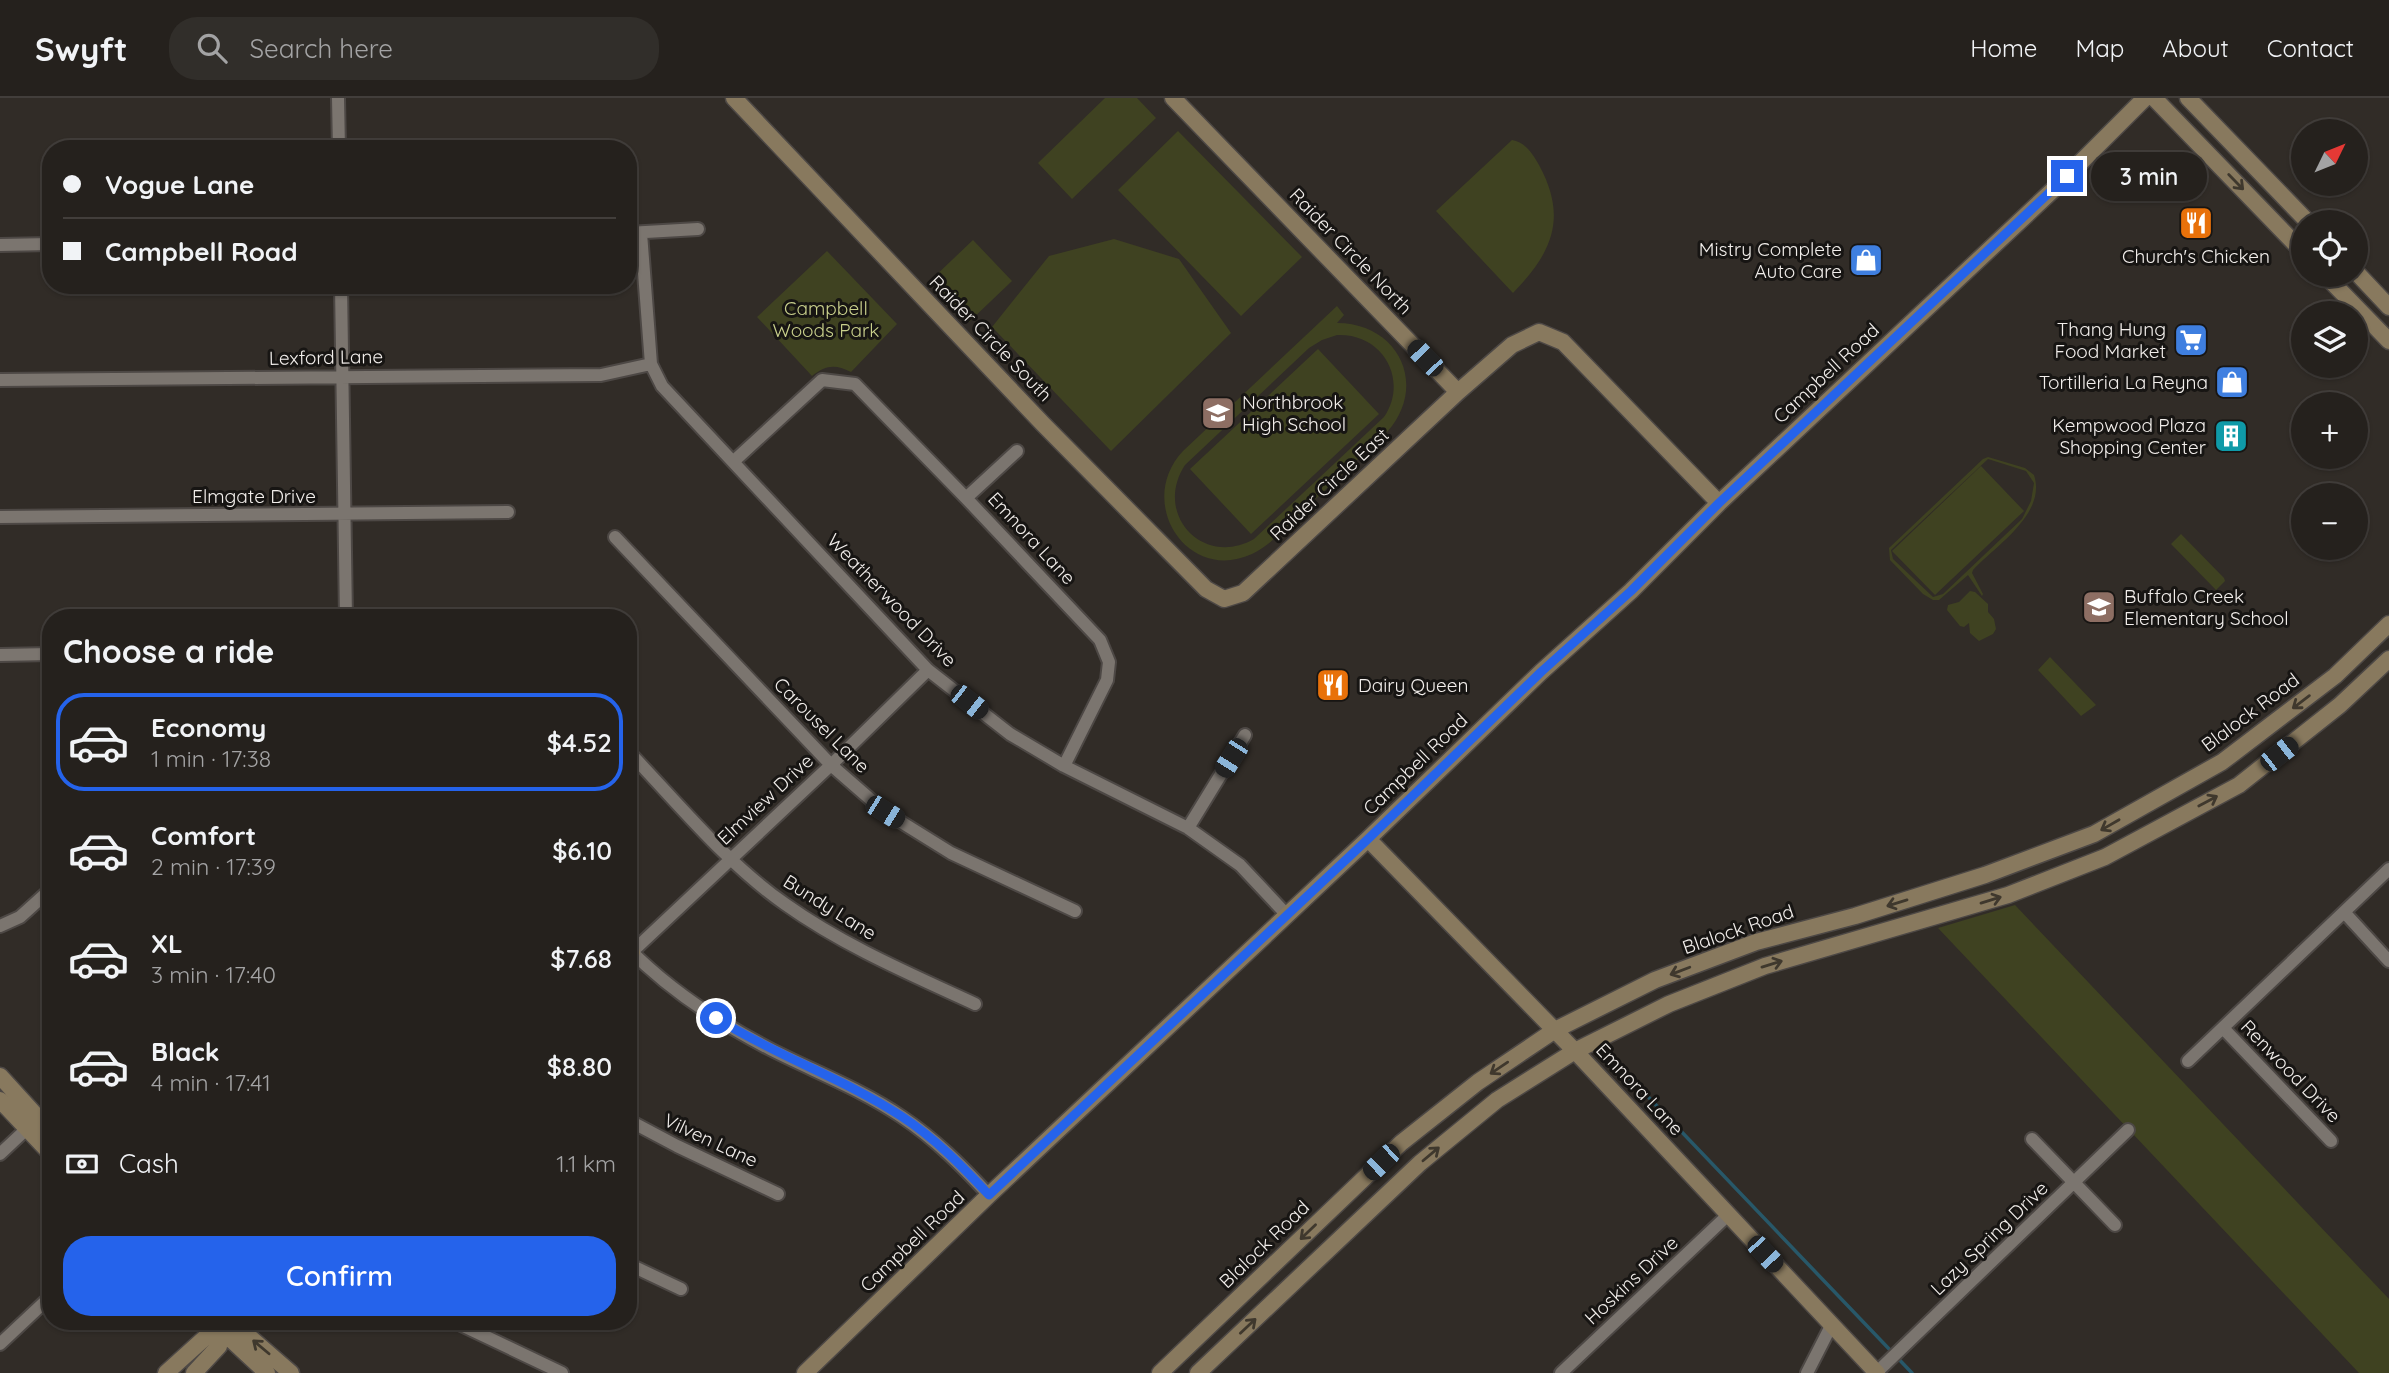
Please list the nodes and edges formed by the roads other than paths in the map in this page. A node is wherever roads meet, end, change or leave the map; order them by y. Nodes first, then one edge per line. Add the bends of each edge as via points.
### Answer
1 (338, 98) edge
2 (734, 98) edge
3 (1173, 98) edge
4 (2145, 98) edge
5 (2154, 98) edge
6 (2188, 98) edge
7 (339, 140) edge
8 (2272, 185) junction
9 (2256, 203) junction
10 (2296, 210) edge
11 (698, 229) dead end
12 (637, 233) edge
13 (2291, 239) edge
14 (42, 244) edge
15 (0, 245) edge
16 (637, 256) edge
17 (2368, 285) edge
18 (2337, 287) edge
19 (341, 294) edge
20 (2389, 307) edge
21 (2389, 341) edge
22 (651, 364) junction
23 (343, 376) junction
24 (0, 380) edge
25 (1458, 392) junction
26 (1017, 451) dead end
27 (734, 461) junction
28 (966, 498) junction
29 (1719, 503) junction
30 (509, 512) dead end
31 (344, 515) junction
32 (0, 517) edge
33 (615, 537) dead end
34 (1224, 599) joint
35 (346, 609) edge
36 (2389, 624) edge
37 (2369, 643) junction
38 (42, 654) edge
39 (0, 655) edge
40 (2388, 660) edge
41 (928, 670) junction
42 (2335, 676) junction
43 (2340, 705) junction
44 (1245, 735) dead end
45 (637, 760) edge
46 (831, 765) junction
47 (1064, 766) junction
48 (1188, 828) junction
49 (1368, 839) junction
50 (732, 859) junction
51 (2389, 869) edge
52 (42, 897) edge
53 (1075, 911) dead end
54 (2344, 912) junction
55 (1286, 914) junction
56 (0, 926) edge
57 (637, 946) edge
58 (637, 958) edge
59 (2389, 961) edge
60 (975, 1004) dead end
61 (2223, 1028) junction
62 (1555, 1030) junction
63 (1575, 1051) junction
64 (2188, 1061) dead end
65 (0, 1076) edge
66 (0, 1100) edge
67 (32, 1124) junction
68 (637, 1125) edge
69 (42, 1128) edge
70 (2128, 1130) dead end
71 (2032, 1139) dead end
72 (42, 1140) edge
73 (2331, 1142) dead end
74 (0, 1154) edge
75 (2074, 1182) junction
76 (778, 1194) dead end
77 (989, 1195) junction
78 (1342, 1200) junction
79 (1728, 1215) junction
80 (1359, 1221) junction
81 (2115, 1225) dead end
82 (637, 1268) edge
83 (681, 1289) dead end
84 (42, 1304) edge
85 (1210, 1325) junction
86 (1831, 1325) junction
87 (217, 1330) edge
88 (225, 1330) edge
89 (232, 1330) edge
90 (235, 1330) edge
91 (472, 1330) edge
92 (0, 1344) edge
93 (1228, 1345) junction
94 (1879, 1370) edge
95 (166, 1373) edge
96 (194, 1373) edge
97 (267, 1373) edge
98 (291, 1373) edge
99 (562, 1373) edge
100 (805, 1373) edge
101 (1160, 1373) edge
102 (1198, 1373) edge
103 (1561, 1373) edge
104 (1807, 1373) edge

1 - 7 street
2 - 34 street, Raider Circle South via 1053,433 1206,589
3 - 25 street, Raider Circle North
4 - 29 street, Campbell Road
5 -> 9 street
6 - 8 street
8 - 9 street
8 - 10 street
9 - 13 street
11 - 12 street
14 - 15 street
16 - 22 street, Weatherwood Drive
17 - 20 street
18 - 21 street
19 - 23 street
22 - 23 street, Lexford Lane via 601,375
22 - 27 street, Weatherwood Drive via 662,386
23 - 24 street, Lexford Lane
23 - 31 street
25 - 29 street via 1512,345 1539,332 1563,342
25 - 34 street, Raider Circle East via 1243,593
26 - 28 street
27 - 28 street, Emnora Lane via 822,380 855,384
27 - 41 street, Weatherwood Drive
28 - 47 street, Emnora Lane via 1100,640 1109,662 1107,680
29 - 49 street, Campbell Road
30 - 31 street, Elmgate Drive
31 - 32 street, Elmgate Drive
31 - 35 street
33 - 46 street, Carousel Lane
36 - 37 street, Blalock Road
37 - 40 street
37 - 42 street, Blalock Road
38 - 39 street
40 - 43 street
41 - 46 street, Elmview Drive
41 - 47 street, Weatherwood Drive via 1010,734
42 - 43 street via 2340,684
42 -> 62 street, Blalock Road via 2222,762 2094,834 1985,876 1756,942 1655,981
63 -> 43 street via 1669,1004 1765,966 2008,895 2105,857 2239,785
44 - 48 street
45 - 50 street, Bundy Lane
46 - 50 street, Elmview Drive
46 - 53 street, Carousel Lane via 885,812 951,853
47 - 48 street, Weatherwood Drive
48 - 55 street, Weatherwood Drive via 1240,865
49 - 55 street, Campbell Road
49 - 62 street, Emnora Lane
50 - 57 street, Elmview Drive
50 - 60 street, Bundy Lane via 784,904 866,954
51 - 54 street
52 - 56 street via 20,917
54 - 59 street
54 - 61 street
55 - 77 street, Campbell Road
58 - 77 street via 682,997 734,1029 902,1116 958,1161
61 - 64 street
61 - 73 street, Renwood Drive
62 - 63 street, Emnora Lane
62 -> 78 street, Blalock Road via 1401,1143
63 - 79 street, Emnora Lane
80 -> 63 street via 1497,1100
65 - 67 street
66 - 67 street
67 - 69 street
67 - 72 street
67 - 74 street
68 - 76 street, Vilven Lane
70 - 75 street, Lazy Spring Drive
71 - 75 street
75 - 81 street
75 - 94 street, Lazy Spring Drive
77 - 100 street, Campbell Road
78 - 80 street
78 -> 85 street, Blalock Road
79 - 86 street, Emnora Lane
79 - 103 street, Hoskins Drive
93 -> 80 street
82 - 83 street
84 - 92 street
85 - 93 street
85 - 101 street, Blalock Road
86 - 94 street, Emnora Lane
86 - 104 street
87 - 95 street
88 - 96 street via 219,1346
89 - 97 street
98 -> 90 street
91 - 99 street
93 - 102 street

